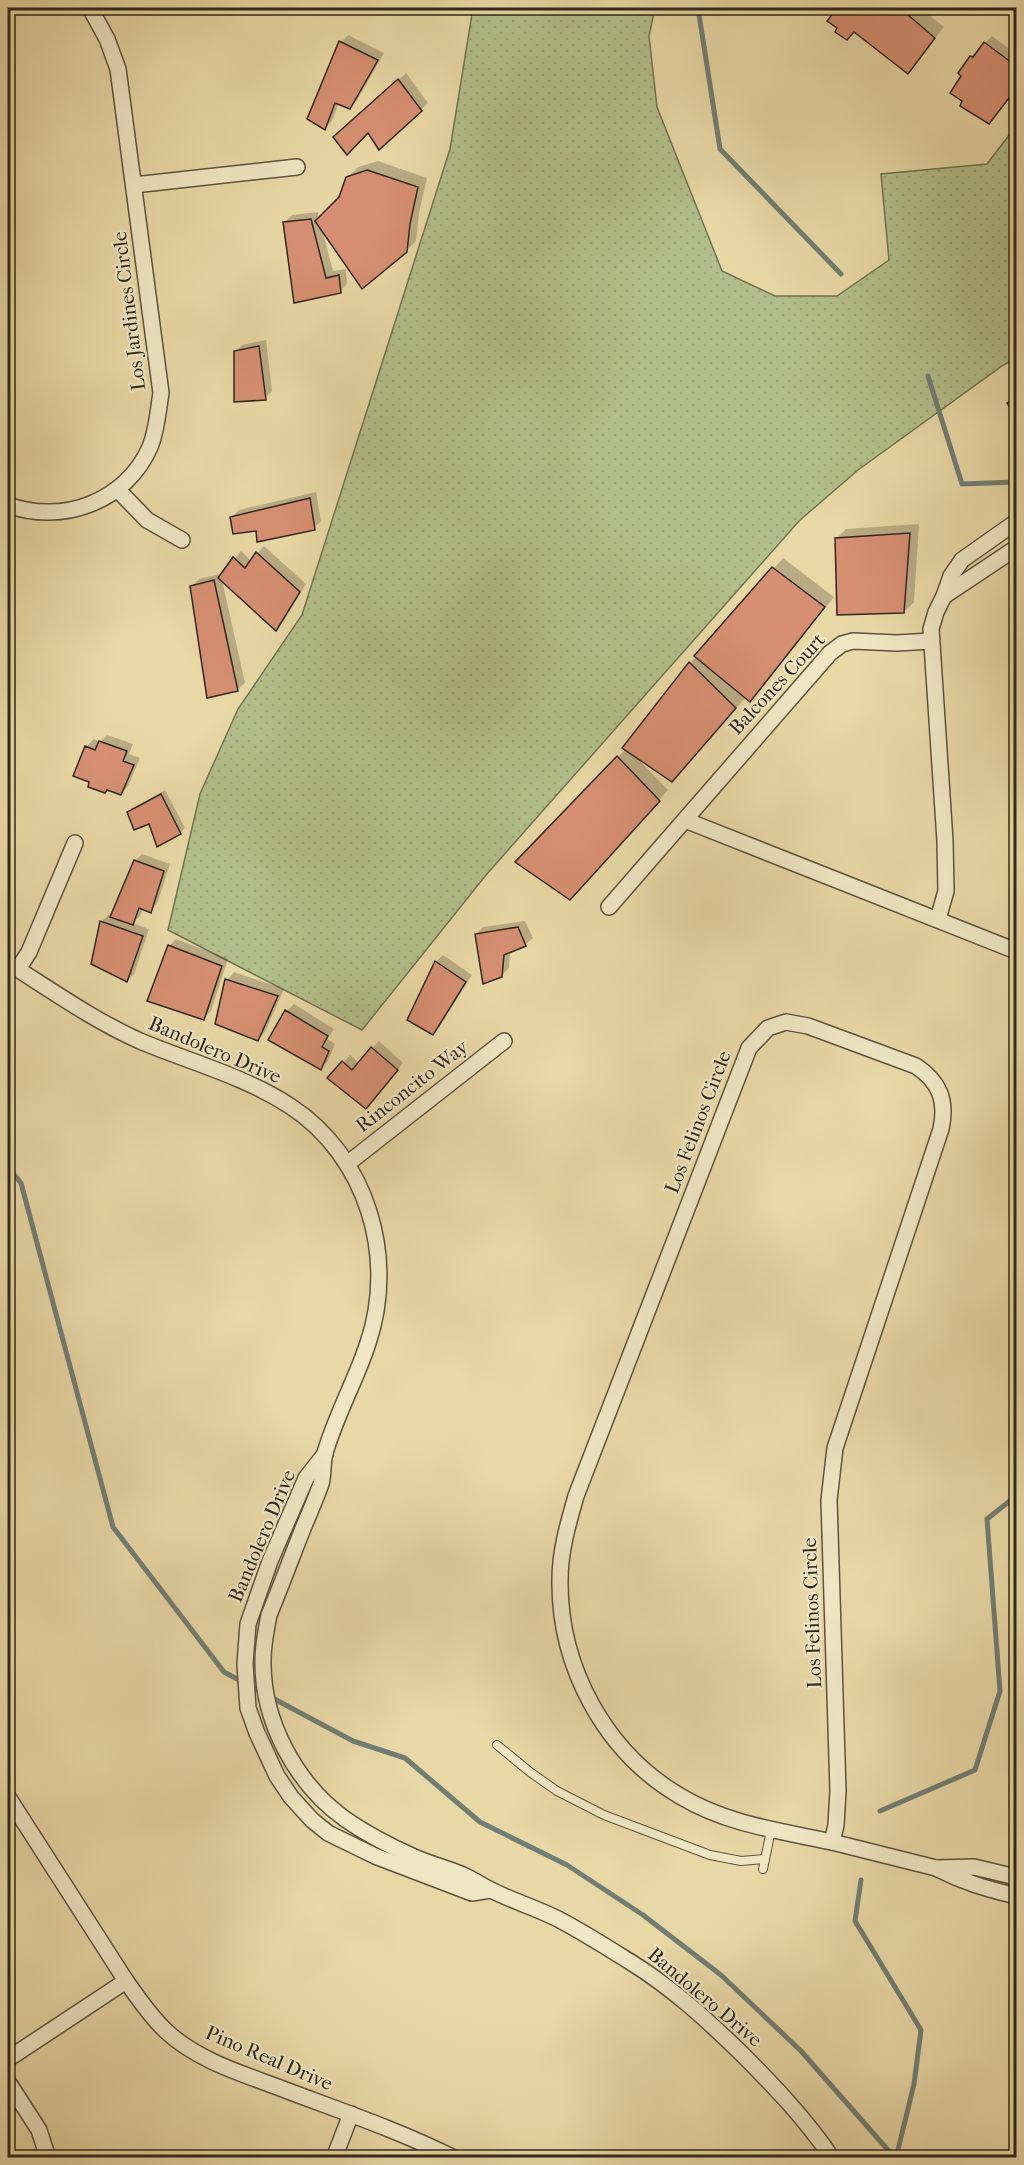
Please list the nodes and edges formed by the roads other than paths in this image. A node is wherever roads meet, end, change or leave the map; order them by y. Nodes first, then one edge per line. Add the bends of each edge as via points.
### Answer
1 (90, 8) edge
2 (297, 167) dead end
3 (134, 185) junction
4 (117, 489) junction
5 (8, 505) edge
6 (1017, 522) edge
7 (182, 540) dead end
8 (1017, 548) edge
9 (944, 596) junction
10 (931, 641) junction
11 (685, 820) junction
12 (75, 843) dead end
13 (609, 908) dead end
14 (938, 919) junction
15 (1017, 951) edge
16 (13, 966) edge
17 (504, 1041) dead end
18 (346, 1164) junction
19 (325, 1454) junction
20 (497, 1745) dead end
21 (8, 1797) edge
22 (771, 1829) junction
23 (832, 1842) junction
24 (765, 1859) junction
25 (936, 1868) junction
26 (763, 1869) dead end
27 (1017, 1876) edge
28 (490, 1890) junction
29 (1017, 1896) edge
30 (126, 1981) junction
31 (8, 2059) edge
32 (8, 2082) edge
33 (351, 2114) junction
34 (48, 2157) edge
35 (334, 2157) edge
36 (454, 2157) edge
37 (832, 2157) edge

1 - 3 street, Los Jardines Circle via 118,69
2 - 3 street
3 - 4 street, Los Jardines Circle via 160,393 151,446
4 - 5 street, Los Jardines Circle via 82,508 60,513 40,513
4 - 7 street via 147,520
6 - 9 street via 962,560
8 - 9 street
9 - 10 street via 936,612
10 - 11 street, Balcones Court via 842,644
10 - 14 street via 945,841 946,891
11 - 13 street, Balcones Court
11 - 14 street
12 - 16 street via 29,952
14 - 15 street
16 - 18 street, Bandolero Drive via 111,1026 288,1105 326,1138
17 - 18 street, Rinconcito Way
18 - 19 street, Bandolero Drive via 368,1205 379,1278 369,1341
19 - 28 street, Bandolero Drive via 321,1482 269,1615 263,1660 274,1723 302,1777 346,1819 413,1857 465,1876
19 - 28 street, Bandolero Drive via 306,1478 248,1624 248,1708 257,1733 291,1797 328,1833 375,1856 472,1893
20 - 24 lane via 557,1791 604,1815 710,1855 741,1861
21 - 30 street, Pino Real Drive
22 - 23 street, Los Felinos Circle
22 - 23 street, Los Felinos Circle via 725,1817 681,1797 628,1755 587,1699 575,1670 565,1631 560,1578 564,1539 576,1496 749,1048 768,1028 786,1022 808,1026 916,1066 928,1074 940,1092 944,1108 941,1129 832,1467 829,1500 838,1791
22 - 24 lane
23 - 25 street, Los Felinos Circle
24 - 26 lane
25 - 27 street, Los Felinos Circle via 974,1867
25 - 29 street via 977,1887
28 - 37 street, Bandolero Drive via 558,1919 673,1992 781,2092
30 - 31 street
30 - 33 street, Pino Real Drive via 166,2031 183,2044 238,2072
32 - 34 street via 39,2130
33 - 35 street
33 - 36 street, Pino Real Drive

